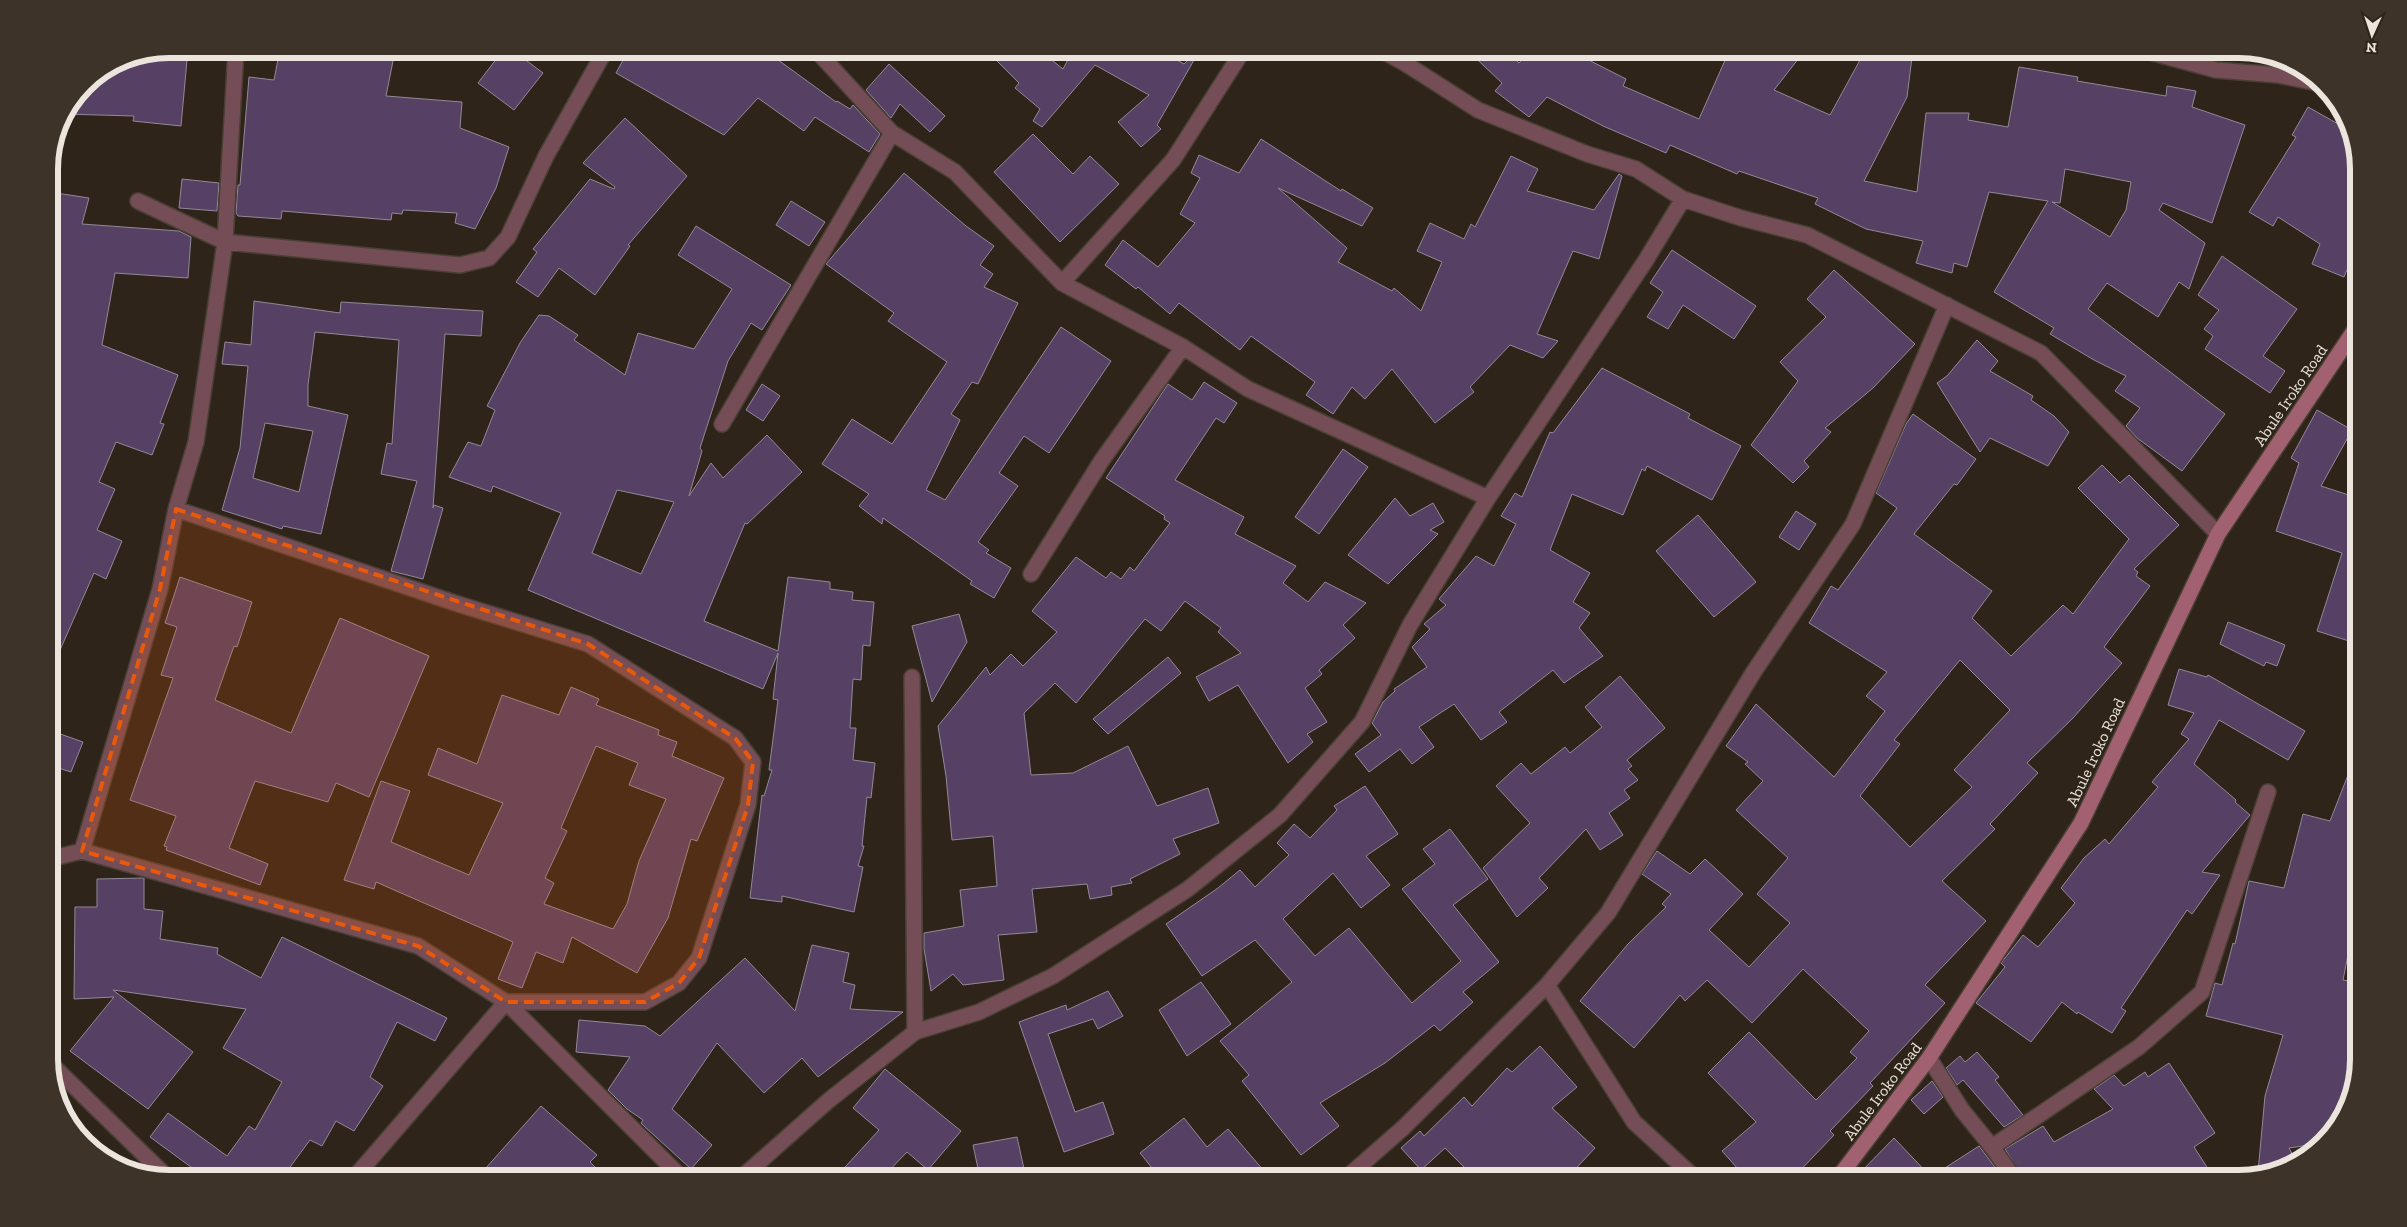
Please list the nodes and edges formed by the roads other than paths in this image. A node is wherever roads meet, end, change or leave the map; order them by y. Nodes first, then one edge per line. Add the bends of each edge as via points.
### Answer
1 (235, 58) edge
2 (601, 58) edge
3 (823, 58) edge
4 (1238, 58) edge
5 (1395, 58) edge
6 (2172, 58) edge
7 (2307, 81) edge
8 (892, 133) junction
9 (1683, 199) junction
10 (138, 201) dead end
11 (225, 242) junction
12 (1062, 283) junction
13 (1947, 305) junction
14 (2349, 338) edge
15 (1184, 347) junction
16 (722, 424) dead end
17 (1488, 498) junction
18 (176, 509) junction
19 (2218, 534) junction
20 (1031, 574) dead end
21 (912, 677) dead end
22 (2268, 792) dead end
23 (82, 851) junction
24 (58, 857) edge
25 (1547, 985) junction
26 (506, 1002) junction
27 (916, 1032) junction
28 (1929, 1058) junction
29 (59, 1072) edge
30 (1992, 1147) junction
31 (159, 1169) edge
32 (361, 1170) edge
33 (674, 1170) edge
34 (750, 1170) edge
35 (1355, 1170) edge
36 (1686, 1170) edge
37 (1844, 1170) edge
38 (2008, 1170) edge

1 - 11 street
2 - 11 street via 546,156 508,237 489,258 460,265
3 - 8 street
4 - 12 street via 1174,160
5 - 9 street via 1478,110 1587,154 1636,169
6 - 7 street via 2216,70
8 - 12 street via 955,172
8 - 16 street
9 - 13 street via 1807,235
9 - 17 street
10 - 11 street
11 - 18 street via 196,442
12 - 15 street
13 - 19 street via 2042,353
13 - 25 street via 1853,524 1753,672 1608,913
14 - 19 street, Abule Iroko Road
15 - 17 street via 1248,389
15 - 20 street via 1102,460
17 - 27 street via 1410,625 1362,722 1280,815 1188,890 1053,976 978,1012
18 - 23 street via 160,588
18 - 26 street via 588,644 735,738 753,762 748,805 699,958 679,983 645,1002
19 - 28 street, Abule Iroko Road via 2081,823
21 - 27 street
22 - 30 street via 2202,992 2139,1047
23 - 24 street
23 - 26 street via 418,946
25 - 35 street via 1403,1128
25 - 36 street via 1634,1122
26 - 32 street
26 - 33 street
27 - 34 street via 828,1101
28 - 30 street via 1962,1110
28 - 37 street, Abule Iroko Road
29 - 31 street
30 - 38 street

